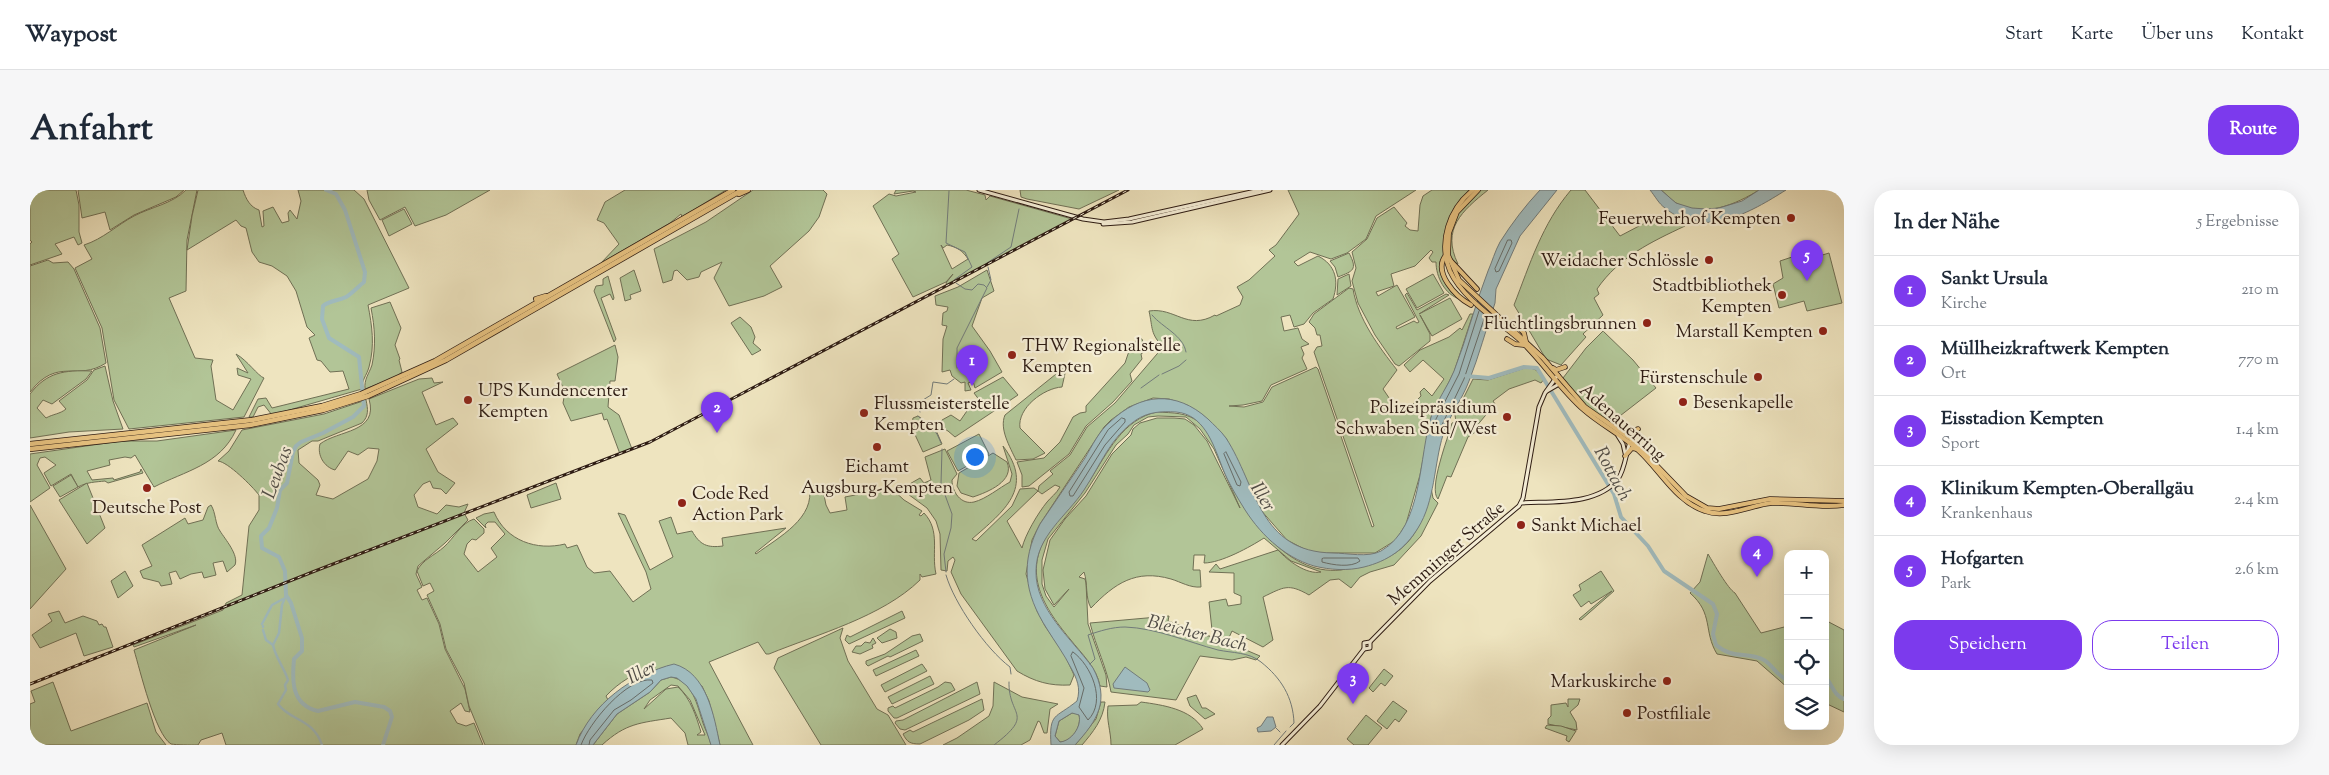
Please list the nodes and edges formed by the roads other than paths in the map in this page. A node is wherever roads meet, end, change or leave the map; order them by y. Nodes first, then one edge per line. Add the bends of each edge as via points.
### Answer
1 (742, 190) edge
2 (748, 190) edge
3 (979, 190) edge
4 (1260, 190) edge
5 (1270, 190) edge
6 (1473, 190) edge
7 (1478, 190) edge
8 (733, 193) edge
9 (1083, 219) junction
10 (1448, 257) junction
11 (1448, 266) junction
12 (1458, 267) junction
13 (1442, 269) junction
14 (1453, 270) junction
15 (588, 276) junction
16 (1477, 289) dead end
17 (554, 293) junction
18 (1470, 295) junction
19 (536, 299) dead end
20 (1471, 305) dead end
21 (1514, 322) dead end
22 (486, 328) dead end
23 (490, 336) junction
24 (477, 338) junction
25 (1508, 339) dead end
26 (1523, 341) junction
27 (470, 351) dead end
28 (1552, 367) junction
29 (1565, 367) dead end
30 (423, 376) dead end
31 (1557, 377) junction
32 (405, 380) junction
33 (1552, 385) junction
34 (1561, 385) junction
35 (373, 392) junction
36 (1638, 429) dead end
37 (1618, 433) junction
38 (122, 435) junction
39 (1630, 441) junction
40 (30, 444) edge
41 (30, 449) edge
42 (1637, 449) junction
43 (1625, 456) junction
44 (1844, 501) edge
45 (1521, 503) junction
46 (1844, 505) edge
47 (1370, 642) junction
48 (1364, 649) junction
49 (1282, 745) edge

1 - 8 highway
2 - 8 highway
3 - 9 main road
4 - 9 main road via 1124,220
5 - 9 main road via 1124,223 1106,224
6 - 10 main road, Adenauerring via 1461,201 1448,224 1445,241
7 - 10 main road, Adenauerring via 1464,202 1453,221
8 - 15 highway
10 - 11 main road, Adenauerring
10 - 12 main road
10 - 13 main road via 1442,261
10 - 14 main road, Adenauerring
11 - 13 main road
11 - 18 main road, Adenauerring via 1456,282
12 - 14 main road
12 - 16 main road
13 - 20 main road via 1454,292
14 - 18 main road, Adenauerring
15 - 17 highway
15 - 23 highway
17 - 19 highway
17 - 24 highway
18 - 26 main road, Adenauerring
21 - 26 main road via 1523,331
22 - 24 highway
23 - 27 highway
23 - 32 highway
24 - 35 highway
25 - 26 main road via 1516,345
26 - 28 main road, Adenauerring
26 - 31 main road, Adenauerring
28 - 29 main road via 1556,370
28 - 31 main road, Adenauerring
30 - 32 highway
31 - 33 main road
31 - 34 main road, Adenauerring
31 - 37 main road, Adenauerring via 1585,407
32 - 35 highway
33 - 34 main road
33 - 45 main road via 1534,428
34 - 37 main road, Adenauerring via 1583,410
35 - 38 highway via 301,415
36 - 37 main road
37 - 39 main road, Adenauerring
37 - 43 main road
38 - 40 highway
38 - 41 highway
39 - 42 main road, Adenauerring
39 - 43 main road, Memminger Straße
39 - 44 main road, Adenauerring via 1686,496 1707,508 1724,509 1779,499
42 - 43 main road via 1632,448
42 - 46 main road, Adenauerring via 1686,501 1706,512 1730,512 1771,503
43 - 45 main road, Memminger Straße via 1619,477 1605,488 1578,500
45 - 47 main road, Memminger Straße via 1430,581
47 - 48 main road, Memminger Straße via 1364,643
47 - 48 main road, Memminger Straße via 1371,647
48 - 49 main road, Memminger Straße via 1320,706

